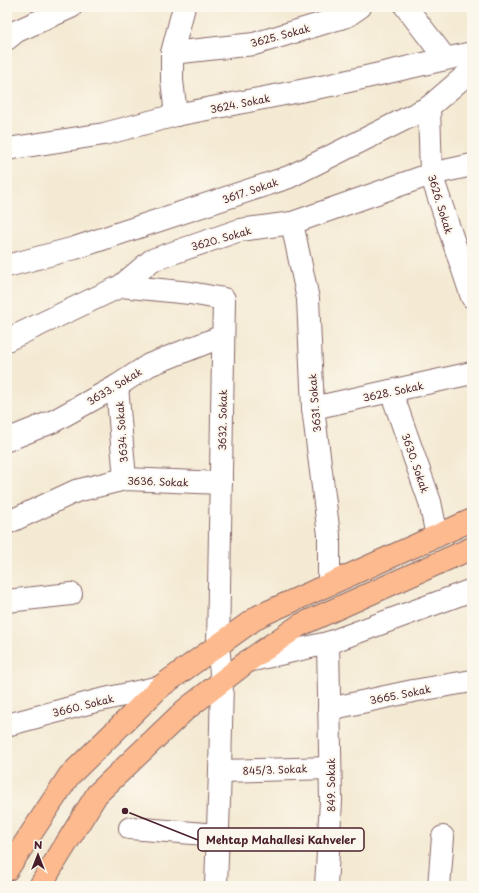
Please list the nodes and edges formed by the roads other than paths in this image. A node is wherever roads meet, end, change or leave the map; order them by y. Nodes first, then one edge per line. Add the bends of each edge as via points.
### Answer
1 (71, 7) edge
2 (184, 7) edge
3 (360, 7) edge
4 (406, 7) edge
5 (7, 39) edge
6 (172, 53) junction
7 (472, 53) edge
8 (445, 58) junction
9 (472, 70) edge
10 (428, 107) junction
11 (176, 115) junction
12 (7, 150) edge
13 (472, 165) edge
14 (430, 174) junction
15 (292, 222) junction
16 (7, 266) edge
17 (121, 286) junction
18 (472, 297) edge
19 (224, 336) junction
20 (7, 340) edge
21 (472, 373) edge
22 (117, 386) junction
23 (391, 391) junction
24 (313, 408) junction
25 (7, 440) edge
26 (125, 479) junction
27 (220, 483) junction
28 (472, 520) edge
29 (7, 523) edge
30 (436, 536) junction
31 (472, 548) edge
32 (329, 584) junction
33 (472, 590) edge
34 (71, 594) dead end
35 (7, 601) edge
36 (328, 643) junction
37 (218, 646) junction
38 (248, 661) junction
39 (472, 681) edge
40 (222, 682) junction
41 (160, 687) junction
42 (329, 709) junction
43 (7, 725) edge
44 (330, 768) junction
45 (220, 771) junction
46 (130, 828) dead end
47 (218, 835) junction
48 (443, 837) dead end
49 (7, 870) edge
50 (40, 886) edge
51 (216, 886) edge
52 (326, 886) edge
53 (439, 886) edge

1 - 5 street via 17,31
2 - 6 street
3 - 6 street, 3625. Sokak via 347,16 254,44
4 - 8 street
6 - 11 street
7 - 8 street, 3624. Sokak
8 - 11 street, 3624. Sokak via 331,85
9 - 10 street, 3617. Sokak
10 - 14 street, 3626. Sokak
10 - 16 street, 3617. Sokak via 288,177 75,248
11 - 12 street, 3624. Sokak via 104,134
13 - 14 street, 3620. Sokak
14 - 15 street, 3620. Sokak
14 - 18 street, 3626. Sokak
15 - 17 street, 3620. Sokak via 240,230 152,260
15 - 24 street, 3631. Sokak via 308,298
17 - 19 street, 3632. Sokak via 224,299
17 - 20 street, 3620. Sokak
19 - 22 street, 3633. Sokak via 149,365
19 - 27 street, 3632. Sokak
21 - 23 street, 3628. Sokak
22 - 25 street, 3633. Sokak via 54,421
22 - 26 street, 3634. Sokak
23 - 24 street, 3628. Sokak
23 - 30 street, 3630. Sokak via 430,502
24 - 32 street, 3631. Sokak via 329,535
26 - 27 street, 3636. Sokak
26 - 29 street, 3636. Sokak via 76,491
27 - 37 street, 3632. Sokak
28 - 30 main road
30 - 32 main road
31 - 38 main road via 300,625
32 - 37 main road via 259,616
33 - 36 street
34 - 35 street
36 - 38 street
36 - 42 street
37 - 40 street, 3632. Sokak
37 - 41 main road
38 - 40 main road
39 - 42 street, 3665. Sokak
40 - 45 street, 3632. Sokak
40 - 50 main road via 185,710 97,794
41 - 43 street, 3660. Sokak
41 - 49 main road via 69,776
42 - 44 street, 849. Sokak
44 - 45 street, 845/3. Sokak
44 - 52 street, 849. Sokak via 331,801
45 - 47 street, 3632. Sokak
46 - 47 street
47 - 51 street, 3632. Sokak
48 - 53 street

